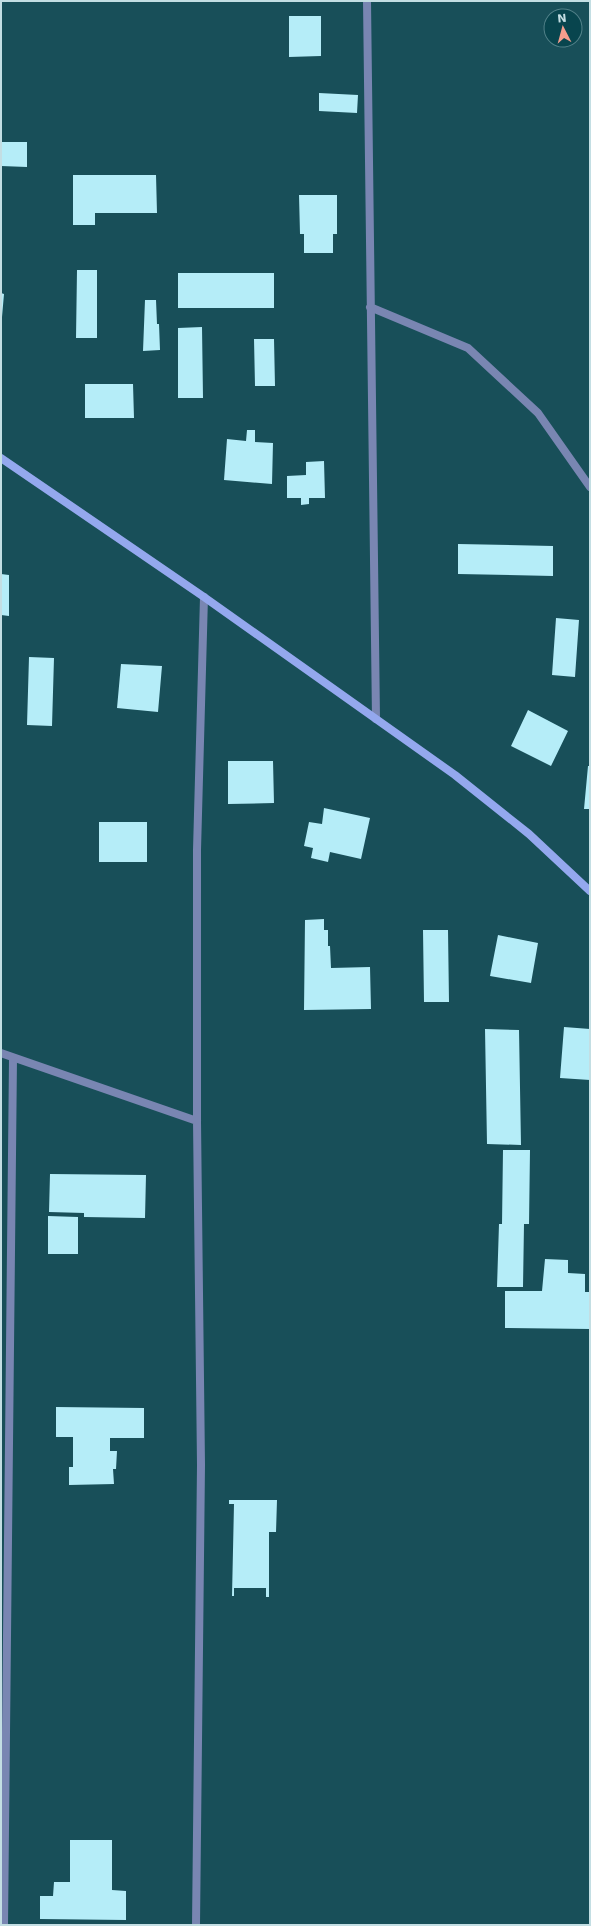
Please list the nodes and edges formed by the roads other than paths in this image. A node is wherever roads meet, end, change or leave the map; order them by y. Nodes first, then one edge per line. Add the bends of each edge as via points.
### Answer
1 (367, 1) edge
2 (370, 307) junction
3 (1, 458) edge
4 (590, 486) edge
5 (204, 597) junction
6 (376, 719) junction
7 (590, 891) edge
8 (1, 1053) edge
9 (13, 1058) junction
10 (197, 1121) junction
11 (4, 1925) edge
12 (196, 1925) edge

1 - 2 street
2 - 4 street via 468,348 538,413
2 - 6 street
3 - 5 street
5 - 6 street
5 - 10 street via 197,850
6 - 7 street via 462,780 529,834
8 - 9 street
9 - 10 street
9 - 11 street
10 - 12 street via 201,1465

